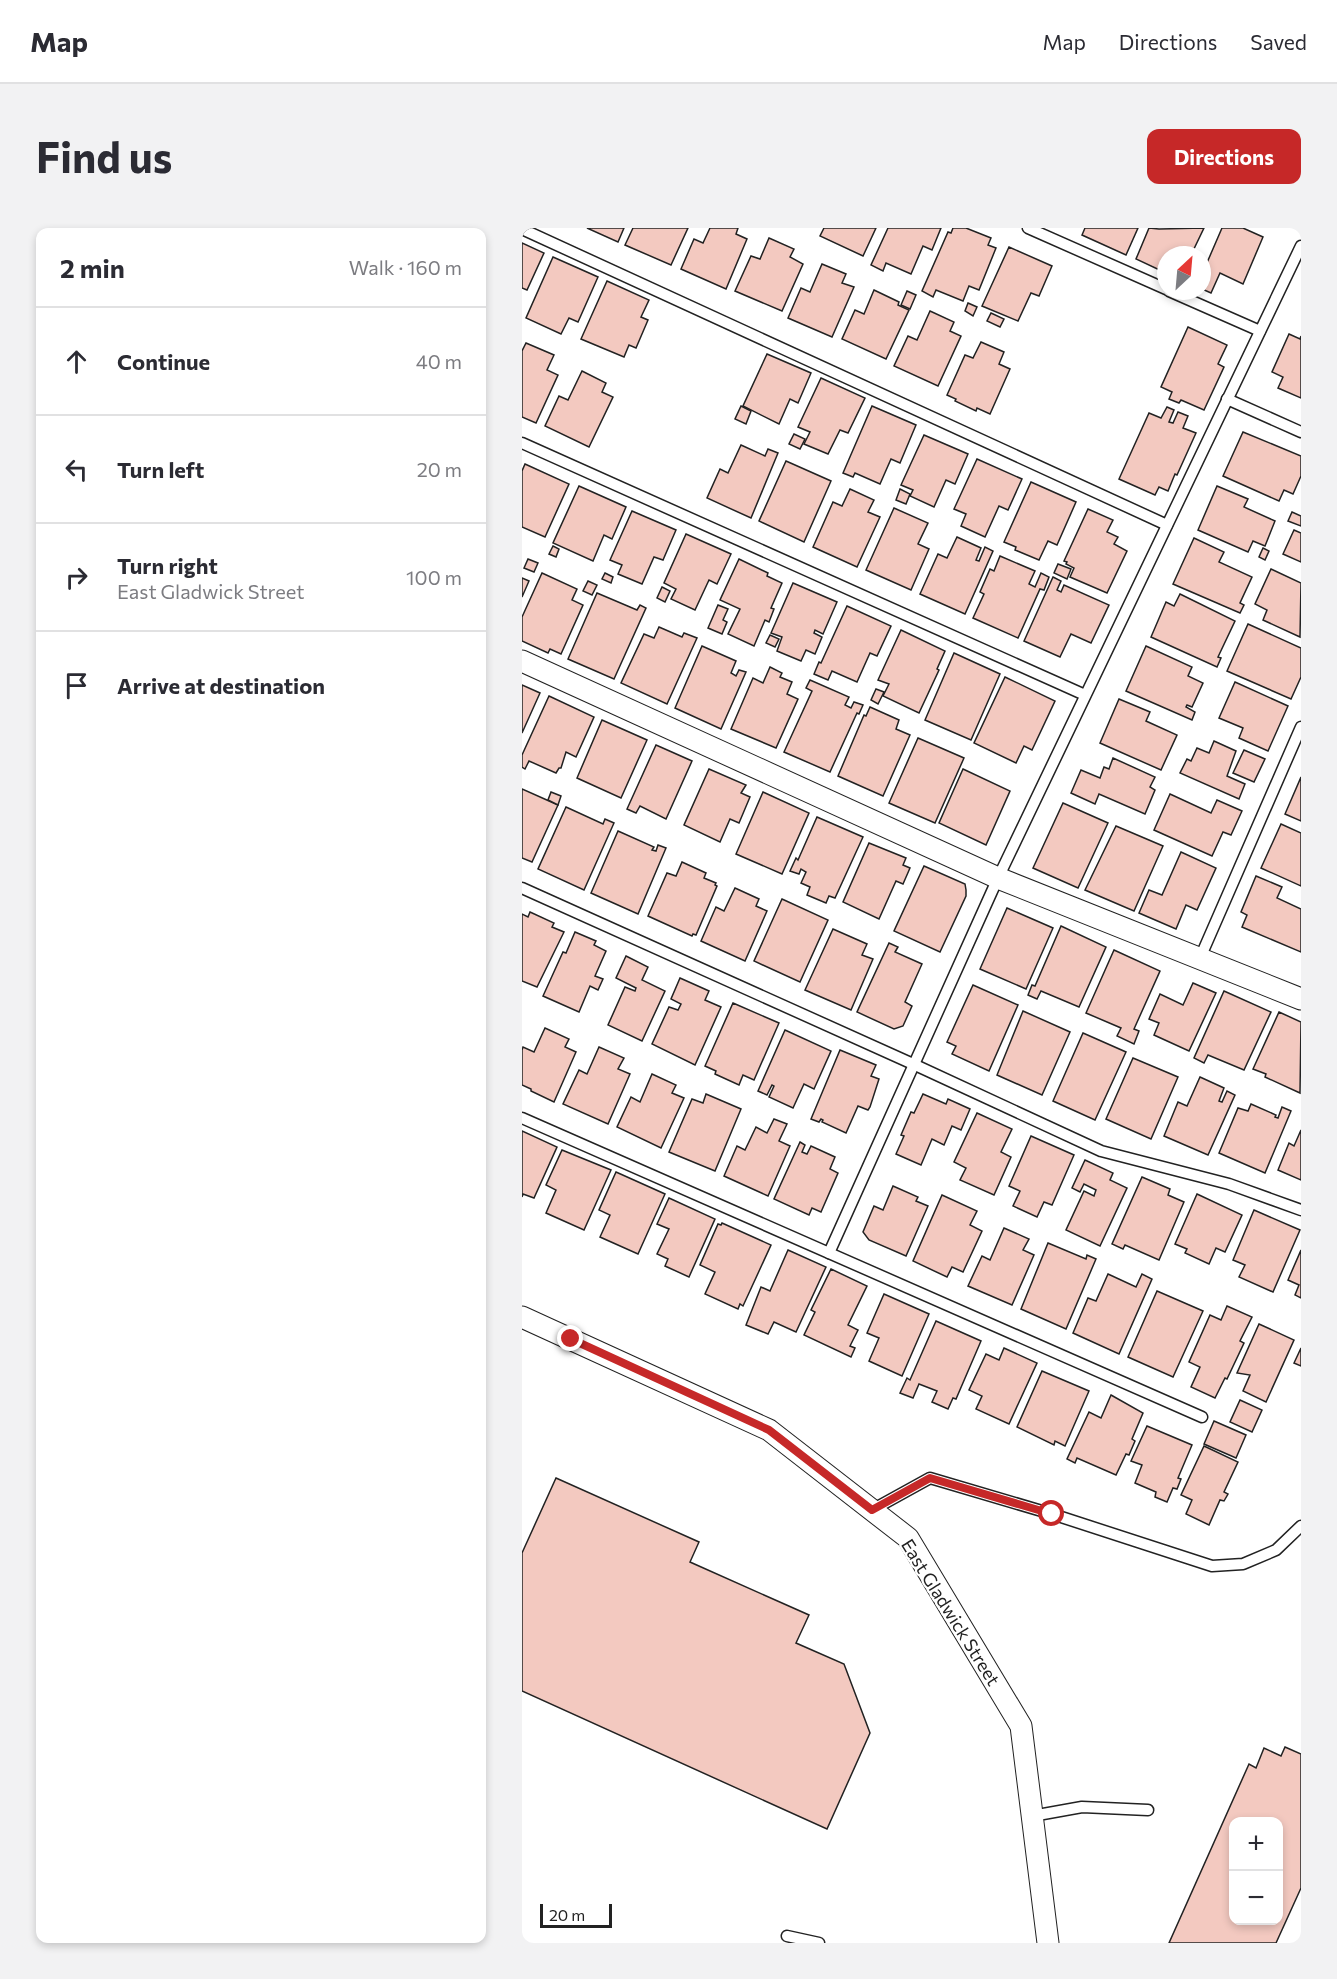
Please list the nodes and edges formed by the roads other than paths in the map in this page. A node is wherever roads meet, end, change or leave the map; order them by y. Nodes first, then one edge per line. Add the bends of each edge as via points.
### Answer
1 (1028, 228) edge
2 (522, 229) edge
3 (1301, 246) edge
4 (1157, 285) edge
5 (1190, 300) edge
6 (1260, 331) junction
7 (1227, 399) junction
8 (1301, 432) edge
9 (522, 443) edge
10 (1167, 525) junction
11 (522, 661) edge
12 (1085, 695) junction
13 (1301, 727) edge
14 (998, 878) junction
15 (522, 888) edge
16 (1200, 958) junction
17 (1301, 999) edge
18 (914, 1064) junction
19 (522, 1118) edge
20 (1301, 1209) edge
21 (829, 1253) junction
22 (522, 1317) edge
23 (1202, 1416) dead end
24 (872, 1510) junction
25 (1301, 1526) edge
26 (1148, 1810) dead end
27 (1032, 1816) junction
28 (787, 1936) dead end
29 (819, 1943) edge
30 (1047, 1943) edge

1 - 4 lane
2 - 10 lane
3 - 6 lane
5 - 6 lane
6 - 7 lane
7 - 8 lane
7 - 10 lane
9 - 12 lane
10 - 12 lane
11 - 14 street
12 - 14 lane
13 - 16 lane
14 - 16 street
14 - 18 lane
15 - 18 lane
16 - 17 street
18 - 20 lane via 1101,1152 1229,1184
18 - 21 lane
19 - 21 lane
21 - 23 lane
22 - 24 street, East Gladwick Street via 769,1430
24 - 25 lane via 930,1478 1212,1566 1243,1564 1276,1550
24 - 27 street, East Gladwick Street via 908,1538 1021,1726
26 - 27 lane via 1082,1807
27 - 30 street, East Gladwick Street
28 - 29 lane

